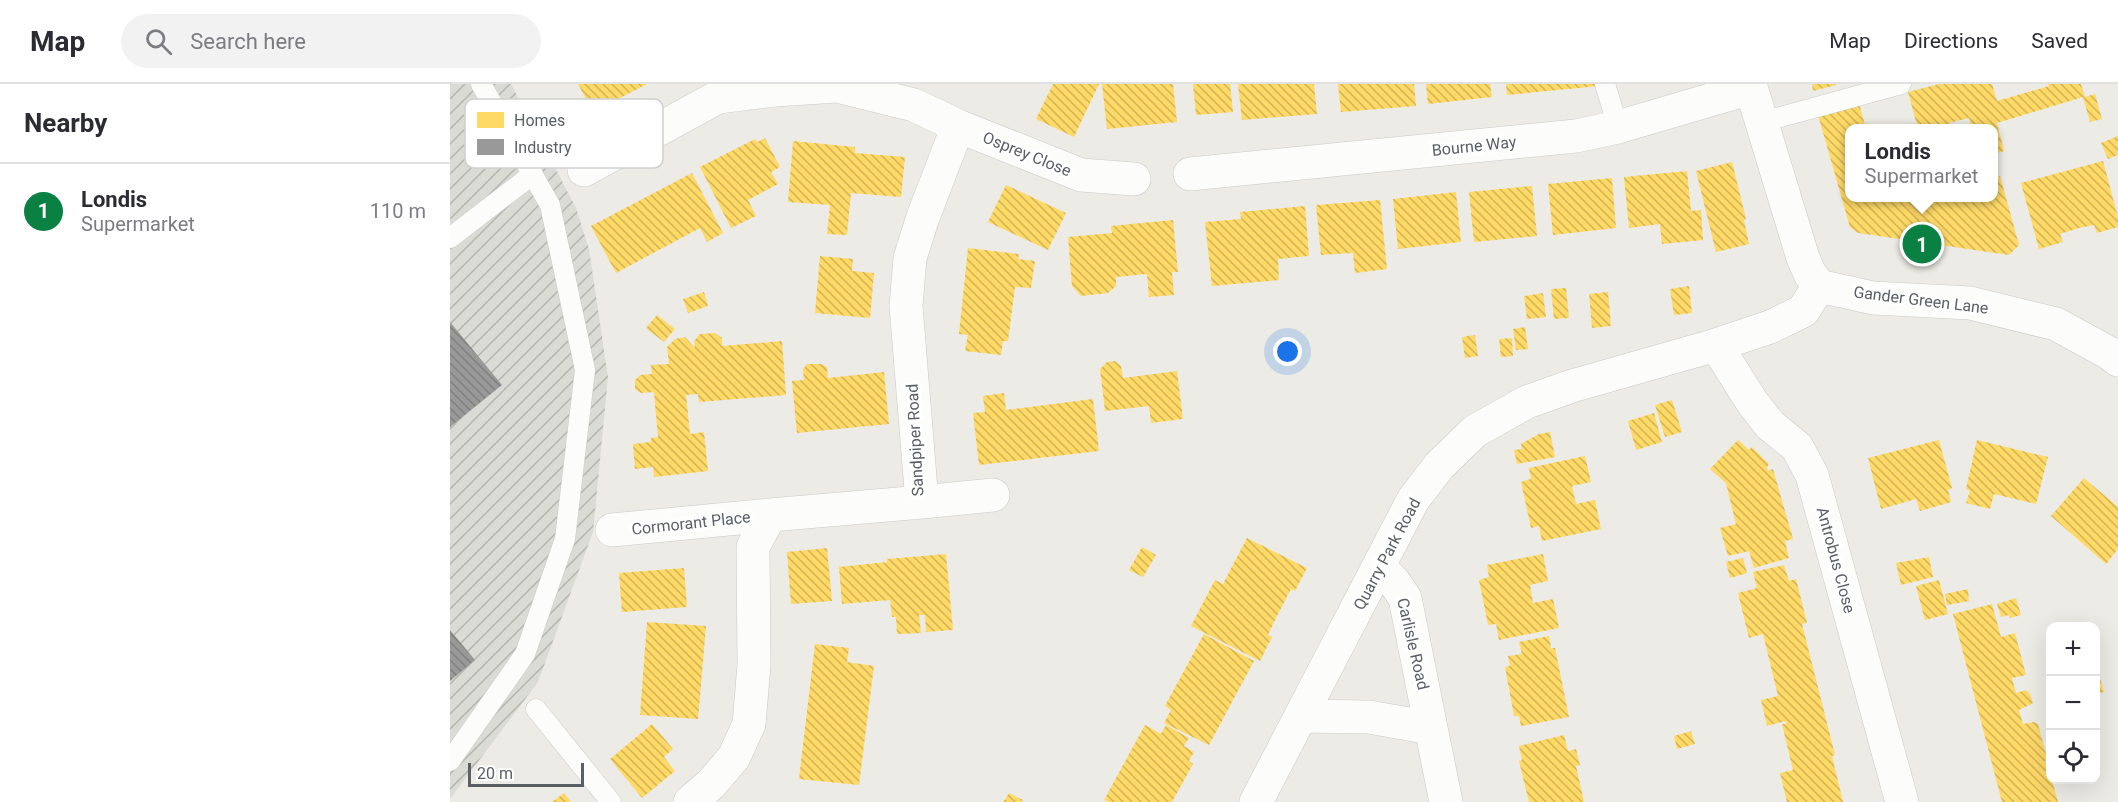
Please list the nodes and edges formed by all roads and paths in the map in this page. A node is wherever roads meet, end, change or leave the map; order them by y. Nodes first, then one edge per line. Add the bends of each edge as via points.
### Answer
1 (482, 84) edge
2 (1605, 84) edge
3 (1901, 84) edge
4 (837, 85) edge
5 (1751, 86) edge
6 (715, 90) edge
7 (490, 99) edge
8 (663, 122) edge
9 (1762, 122) junction
10 (958, 126) junction
11 (1618, 128) junction
12 (529, 168) edge
13 (587, 168) edge
14 (584, 170) dead end
15 (532, 174) junction
16 (1190, 174) dead end
17 (1134, 178) dead end
18 (450, 238) edge
19 (1819, 286) junction
20 (1716, 345) junction
21 (2118, 360) edge
22 (993, 495) dead end
23 (922, 502) junction
24 (770, 515) junction
25 (612, 530) dead end
26 (1380, 568) junction
27 (536, 709) dead end
28 (1301, 716) junction
29 (1431, 728) junction
30 (450, 761) edge
31 (611, 802) edge
32 (690, 802) edge
33 (1256, 802) edge
34 (1446, 802) edge
35 (1902, 802) edge

1 - 7 lane
2 - 11 lane
3 - 9 lane
4 - 6 street
4 - 10 street via 914,105
5 - 9 street
5 - 11 street, Bourne Way
6 - 8 street
9 - 19 street via 1803,258
10 - 17 street, Osprey Close via 1081,175
10 - 23 street, Sandpiper Road via 910,258 906,306
11 - 16 street, Bourne Way via 1576,136
12 - 15 lane
13 - 14 street
15 - 18 lane
15 - 30 lane via 550,205 585,370 565,539 525,654
19 - 20 street, Quarry Park Road via 1803,311
19 - 21 street, Gander Green Lane via 1873,298 1970,303 2056,324
20 - 26 street, Quarry Park Road via 1538,398 1475,431 1439,466 1413,500
20 - 35 street, Antrobus Close via 1752,402 1770,425 1797,447 1812,475
22 - 23 street
23 - 24 street, Sandpiper Road
24 - 25 street, Cormorant Place
24 - 32 street via 753,547 754,665 748,724 734,758
26 - 28 street, Quarry Park Road
26 - 29 street, Carlisle Road via 1405,598
27 - 31 lane
28 - 29 street via 1369,717
28 - 33 street, Quarry Park Road
29 - 34 street, Carlisle Road

